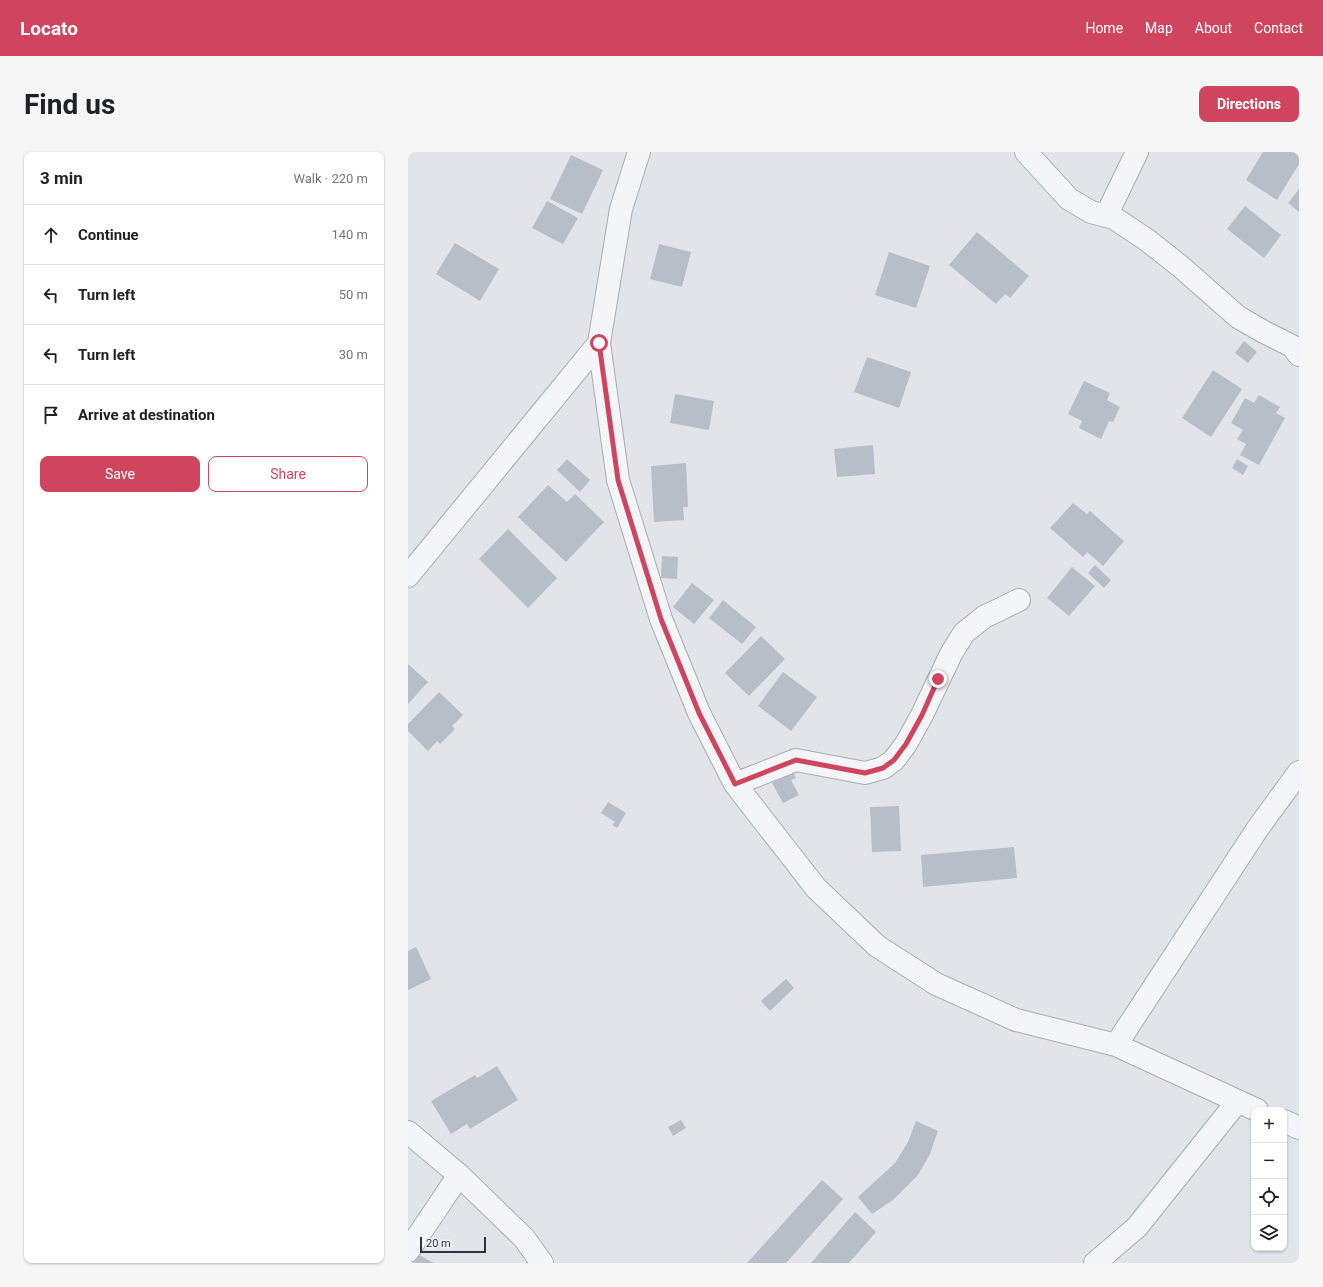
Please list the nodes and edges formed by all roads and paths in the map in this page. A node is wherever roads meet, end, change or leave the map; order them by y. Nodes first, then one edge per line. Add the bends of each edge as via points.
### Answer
1 (1026, 152) edge
2 (1137, 152) edge
3 (632, 157) edge
4 (1106, 216) junction
5 (599, 343) junction
6 (1299, 355) edge
7 (408, 576) edge
8 (1019, 600) dead end
9 (1299, 772) edge
10 (735, 784) junction
11 (1116, 1045) junction
12 (1237, 1102) junction
13 (1251, 1108) edge
14 (1287, 1122) edge
15 (1299, 1128) edge
16 (408, 1132) edge
17 (459, 1175) junction
18 (408, 1251) edge
19 (542, 1263) edge
20 (1095, 1263) edge

1 - 4 street via 1069,199 1091,212
2 - 4 street
3 - 5 street
4 - 6 street via 1114,218 1147,240 1238,317 1292,346
5 - 7 street
5 - 10 street via 618,480 661,619 699,713
8 - 10 street via 984,616 964,633 906,744 894,760 883,768 865,773 796,760
9 - 11 street via 1258,828
10 - 11 street via 816,888 877,946 936,984 1016,1020
11 - 12 street
12 - 13 street
12 - 20 street via 1137,1227
14 - 15 street
16 - 17 street
17 - 18 street
17 - 19 street via 524,1238

